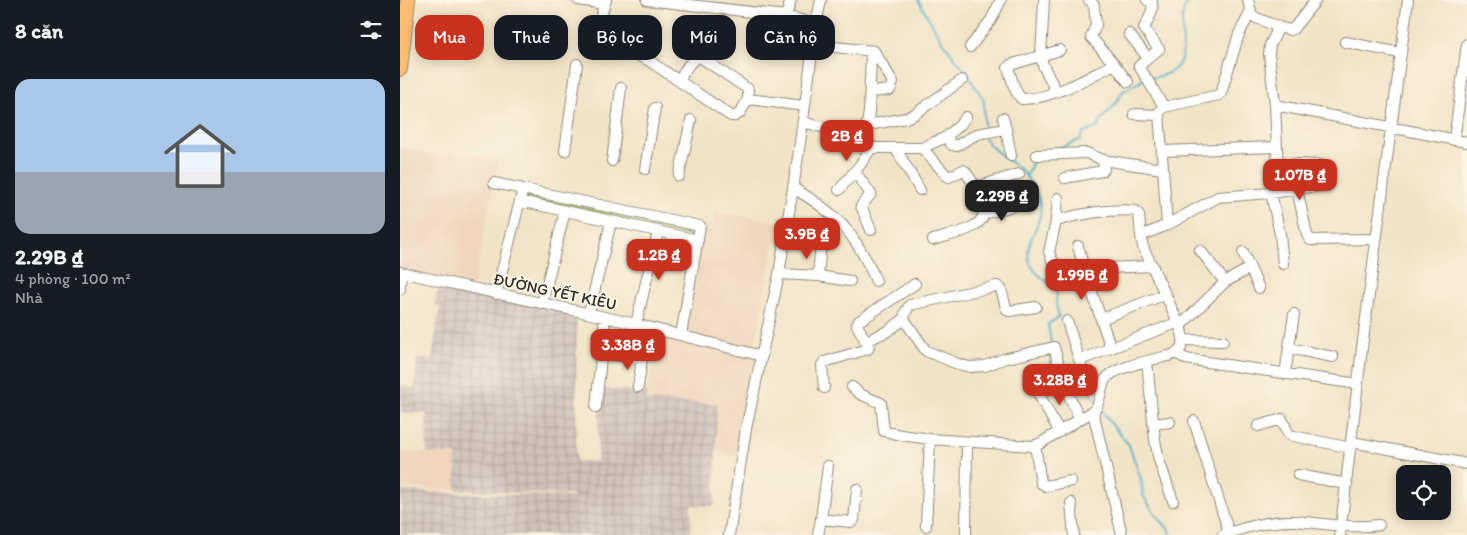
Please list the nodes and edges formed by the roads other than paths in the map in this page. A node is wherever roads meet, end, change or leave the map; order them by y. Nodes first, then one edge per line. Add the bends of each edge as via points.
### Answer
1 (408, 0) edge
2 (578, 0) edge
3 (647, 0) edge
4 (791, 0) edge
5 (821, 0) edge
6 (1001, 0) edge
7 (1044, 0) edge
8 (1089, 0) edge
9 (1147, 0) edge
10 (1248, 0) edge
11 (1316, 0) edge
12 (1408, 0) edge
13 (605, 2) edge
14 (1250, 11) dead end
15 (777, 15) edge
16 (786, 15) edge
17 (818, 15) edge
18 (1279, 27) junction
19 (1129, 34) dead end
20 (1345, 42) dead end
21 (1467, 44) edge
22 (835, 47) edge
23 (970, 47) dead end
24 (1060, 50) dead end
25 (874, 51) junction
26 (1400, 52) junction
27 (1042, 56) junction
28 (1148, 58) junction
29 (812, 60) edge
30 (576, 64) dead end
31 (1114, 64) junction
32 (400, 69) edge
33 (962, 80) dead end
34 (679, 82) junction
35 (1128, 82) dead end
36 (621, 88) dead end
37 (1056, 91) junction
38 (870, 92) junction
39 (748, 99) junction
40 (1275, 105) junction
41 (805, 106) junction
42 (655, 108) dead end
43 (1161, 111) junction
44 (1134, 114) dead end
45 (966, 117) dead end
46 (1003, 118) dead end
47 (691, 120) dead end
48 (803, 122) junction
49 (868, 125) junction
50 (1392, 128) junction
51 (1006, 129) junction
52 (946, 137) junction
53 (1454, 140) junction
54 (1467, 142) edge
55 (868, 145) junction
56 (1276, 147) junction
57 (922, 148) junction
58 (896, 149) junction
59 (565, 151) dead end
60 (1162, 151) junction
61 (1037, 155) dead end
62 (1011, 156) dead end
63 (1103, 160) junction
64 (612, 161) dead end
65 (1320, 165) dead end
66 (1277, 166) junction
67 (645, 169) dead end
68 (1162, 169) junction
69 (854, 172) junction
70 (1019, 174) dead end
71 (679, 176) dead end
72 (1064, 178) dead end
73 (494, 183) dead end
74 (1319, 186) dead end
75 (976, 187) junction
76 (793, 188) junction
77 (1297, 189) junction
78 (522, 190) junction
79 (839, 190) dead end
80 (920, 190) dead end
81 (1275, 192) junction
82 (1058, 198) dead end
83 (520, 201) junction
84 (1013, 206) dead end
85 (565, 212) junction
86 (984, 214) junction
87 (1056, 221) junction
88 (611, 222) junction
89 (1167, 225) junction
90 (871, 230) dead end
91 (658, 232) junction
92 (822, 232) dead end
93 (1141, 236) junction
94 (1376, 239) junction
95 (698, 240) junction
96 (934, 240) dead end
97 (1078, 246) dead end
98 (1200, 250) dead end
99 (1243, 252) dead end
100 (1283, 264) dead end
101 (1153, 266) junction
102 (1250, 268) junction
103 (1084, 269) junction
104 (401, 272) edge
105 (779, 274) junction
106 (818, 276) junction
107 (850, 281) dead end
108 (876, 281) dead end
109 (1225, 282) junction
110 (915, 284) dead end
111 (1259, 288) dead end
112 (400, 289) edge
113 (496, 294) junction
114 (1166, 294) junction
115 (542, 304) junction
116 (1036, 307) dead end
117 (589, 313) junction
118 (1294, 314) dead end
119 (605, 317) junction
120 (904, 319) junction
121 (1101, 319) junction
122 (1068, 321) dead end
123 (636, 324) junction
124 (1179, 324) junction
125 (647, 327) junction
126 (681, 335) junction
127 (1184, 340) junction
128 (866, 341) junction
129 (1223, 341) dead end
130 (1111, 348) junction
131 (1289, 348) junction
132 (1176, 353) junction
133 (600, 354) junction
134 (762, 356) junction
135 (1333, 357) dead end
136 (642, 358) junction
137 (1080, 360) junction
138 (1147, 362) junction
139 (1285, 374) junction
140 (1091, 382) dead end
141 (1358, 384) junction
142 (638, 387) dead end
143 (852, 387) dead end
144 (824, 388) dead end
145 (1038, 393) dead end
146 (596, 407) dead end
147 (1096, 408) junction
148 (1080, 420) junction
149 (1194, 421) dead end
150 (1170, 422) dead end
151 (1153, 424) junction
152 (1258, 426) dead end
153 (1059, 431) junction
154 (930, 439) junction
155 (967, 442) junction
156 (1036, 445) junction
157 (1351, 445) junction
158 (1467, 464) edge
159 (828, 466) dead end
160 (1298, 475) dead end
161 (1071, 481) dead end
162 (1347, 484) junction
163 (857, 489) dead end
164 (1173, 501) dead end
165 (1071, 503) dead end
166 (821, 518) junction
167 (1379, 525) dead end
168 (926, 526) dead end
169 (1341, 530) edge
170 (1226, 534) edge
171 (729, 535) edge
172 (818, 535) edge
173 (966, 535) edge
174 (1074, 535) edge
175 (1122, 535) edge

1 - 32 highway
2 - 13 street
3 - 15 street
4 - 16 street
5 - 17 street
6 - 23 street via 991,20
7 - 27 street
8 - 31 street via 1094,5 1096,25 1091,37
9 - 28 street via 1153,7 1144,28 1160,49
10 - 14 street
11 - 18 street via 1293,29
12 - 26 street
13 - 34 street via 594,38 599,48 608,53 640,57
18 - 40 street via 1269,54
18 - 43 street via 1248,15 1221,93
19 - 28 street
20 - 26 street
21 - 53 street
22 - 25 street
24 - 27 street
25 - 38 street via 871,55
25 - 38 street via 893,82 890,90
26 - 50 street
27 - 37 street
27 - 37 street via 1010,65 1012,81 1022,100
28 - 43 street via 1139,66
29 - 41 street
30 - 59 street
31 - 35 street
31 - 37 street
33 - 49 street via 916,114
34 - 39 street via 731,116 740,113
34 - 39 street via 690,63 700,58 748,89
36 - 64 street
38 - 49 street
39 - 41 street
40 - 50 street
40 - 56 street
41 - 48 street
42 - 67 street
43 - 44 street
43 - 60 street
45 - 52 street
46 - 51 street
47 - 71 street
48 - 55 street
48 - 76 street
49 - 55 street
50 - 53 street
50 - 94 street
51 - 52 street via 982,134 954,146
51 - 62 street
52 - 57 street
53 - 54 street
55 - 58 street
55 - 69 street
56 - 60 street
56 - 66 street
57 - 58 street
57 - 75 street via 947,176 965,170
58 - 80 street
60 - 68 street
61 - 63 street via 1087,153
63 - 68 street
63 - 72 street via 1102,171
65 - 66 street
66 - 81 street
68 - 89 street
69 - 79 street
69 - 90 street via 871,194 860,206
70 - 75 street
73 - 78 street
74 - 77 street
75 - 86 street
76 - 105 street
76 - 108 street via 823,207 849,231
77 - 81 street
77 - 94 street via 1310,240
78 - 83 street
78 - 95 street via 700,226
81 - 89 street via 1218,197
81 - 100 street
82 - 87 street
83 - 85 street
83 - 113 street
84 - 86 street
85 - 88 street
85 - 115 street
86 - 96 street via 973,227
87 - 93 street via 1085,214 1136,211
87 - 103 street via 1049,252 1055,271 1060,274
88 - 91 street
88 - 117 street
89 - 93 street
91 - 95 street
91 - 123 street
92 - 106 street
93 - 101 street
94 - 141 street
95 - 126 street
97 - 103 street
98 - 109 street
99 - 102 street
101 - 103 street
101 - 114 street
102 - 109 street
102 - 111 street
103 - 121 street
104 - 112 street
104 - 113 street, ĐƯỜNG YẾT KIÊU
105 - 106 street
105 - 134 street
106 - 107 street
109 - 124 street
110 - 128 street via 859,321 857,325
113 - 115 street, ĐƯỜNG YẾT KIÊU
114 - 121 street
114 - 124 street
115 - 117 street, ĐƯỜNG YẾT KIÊU
116 - 120 street via 1009,311 997,286 910,306
117 - 119 street, ĐƯỜNG YẾT KIÊU
118 - 131 street
119 - 123 street, ĐƯỜNG YẾT KIÊU
119 - 133 street
120 - 128 street
120 - 148 street via 926,351 970,367 985,366 1054,347
121 - 130 street
122 - 137 street
123 - 125 street, ĐƯỜNG YẾT KIÊU
124 - 127 street
124 - 130 street
125 - 126 street, ĐƯỜNG YẾT KIÊU
125 - 136 street
126 - 134 street, ĐƯỜNG YẾT KIÊU
127 - 129 street
127 - 132 street
128 - 144 street via 868,349 824,362
130 - 137 street
131 - 135 street
131 - 139 street
132 - 138 street
132 - 139 street via 1186,359
133 - 136 street
133 - 146 street
134 - 171 street
136 - 142 street
137 - 140 street via 1084,375
138 - 147 street via 1110,374 1104,381
138 - 151 street
139 - 141 street
141 - 157 street
143 - 154 street via 881,404 884,431
145 - 153 street
147 - 148 street
147 - 175 street
148 - 153 street
149 - 170 street
150 - 151 street
151 - 164 street via 1159,460
152 - 157 street via 1282,419 1289,435
153 - 156 street
154 - 155 street
154 - 168 street
155 - 156 street
155 - 173 street
156 - 161 street via 1041,483 1046,486
157 - 158 street
157 - 162 street
159 - 166 street
160 - 162 street
162 - 169 street
163 - 166 street via 852,522
165 - 174 street
166 - 172 street
167 - 169 street
169 - 170 street via 1293,521 1272,522

